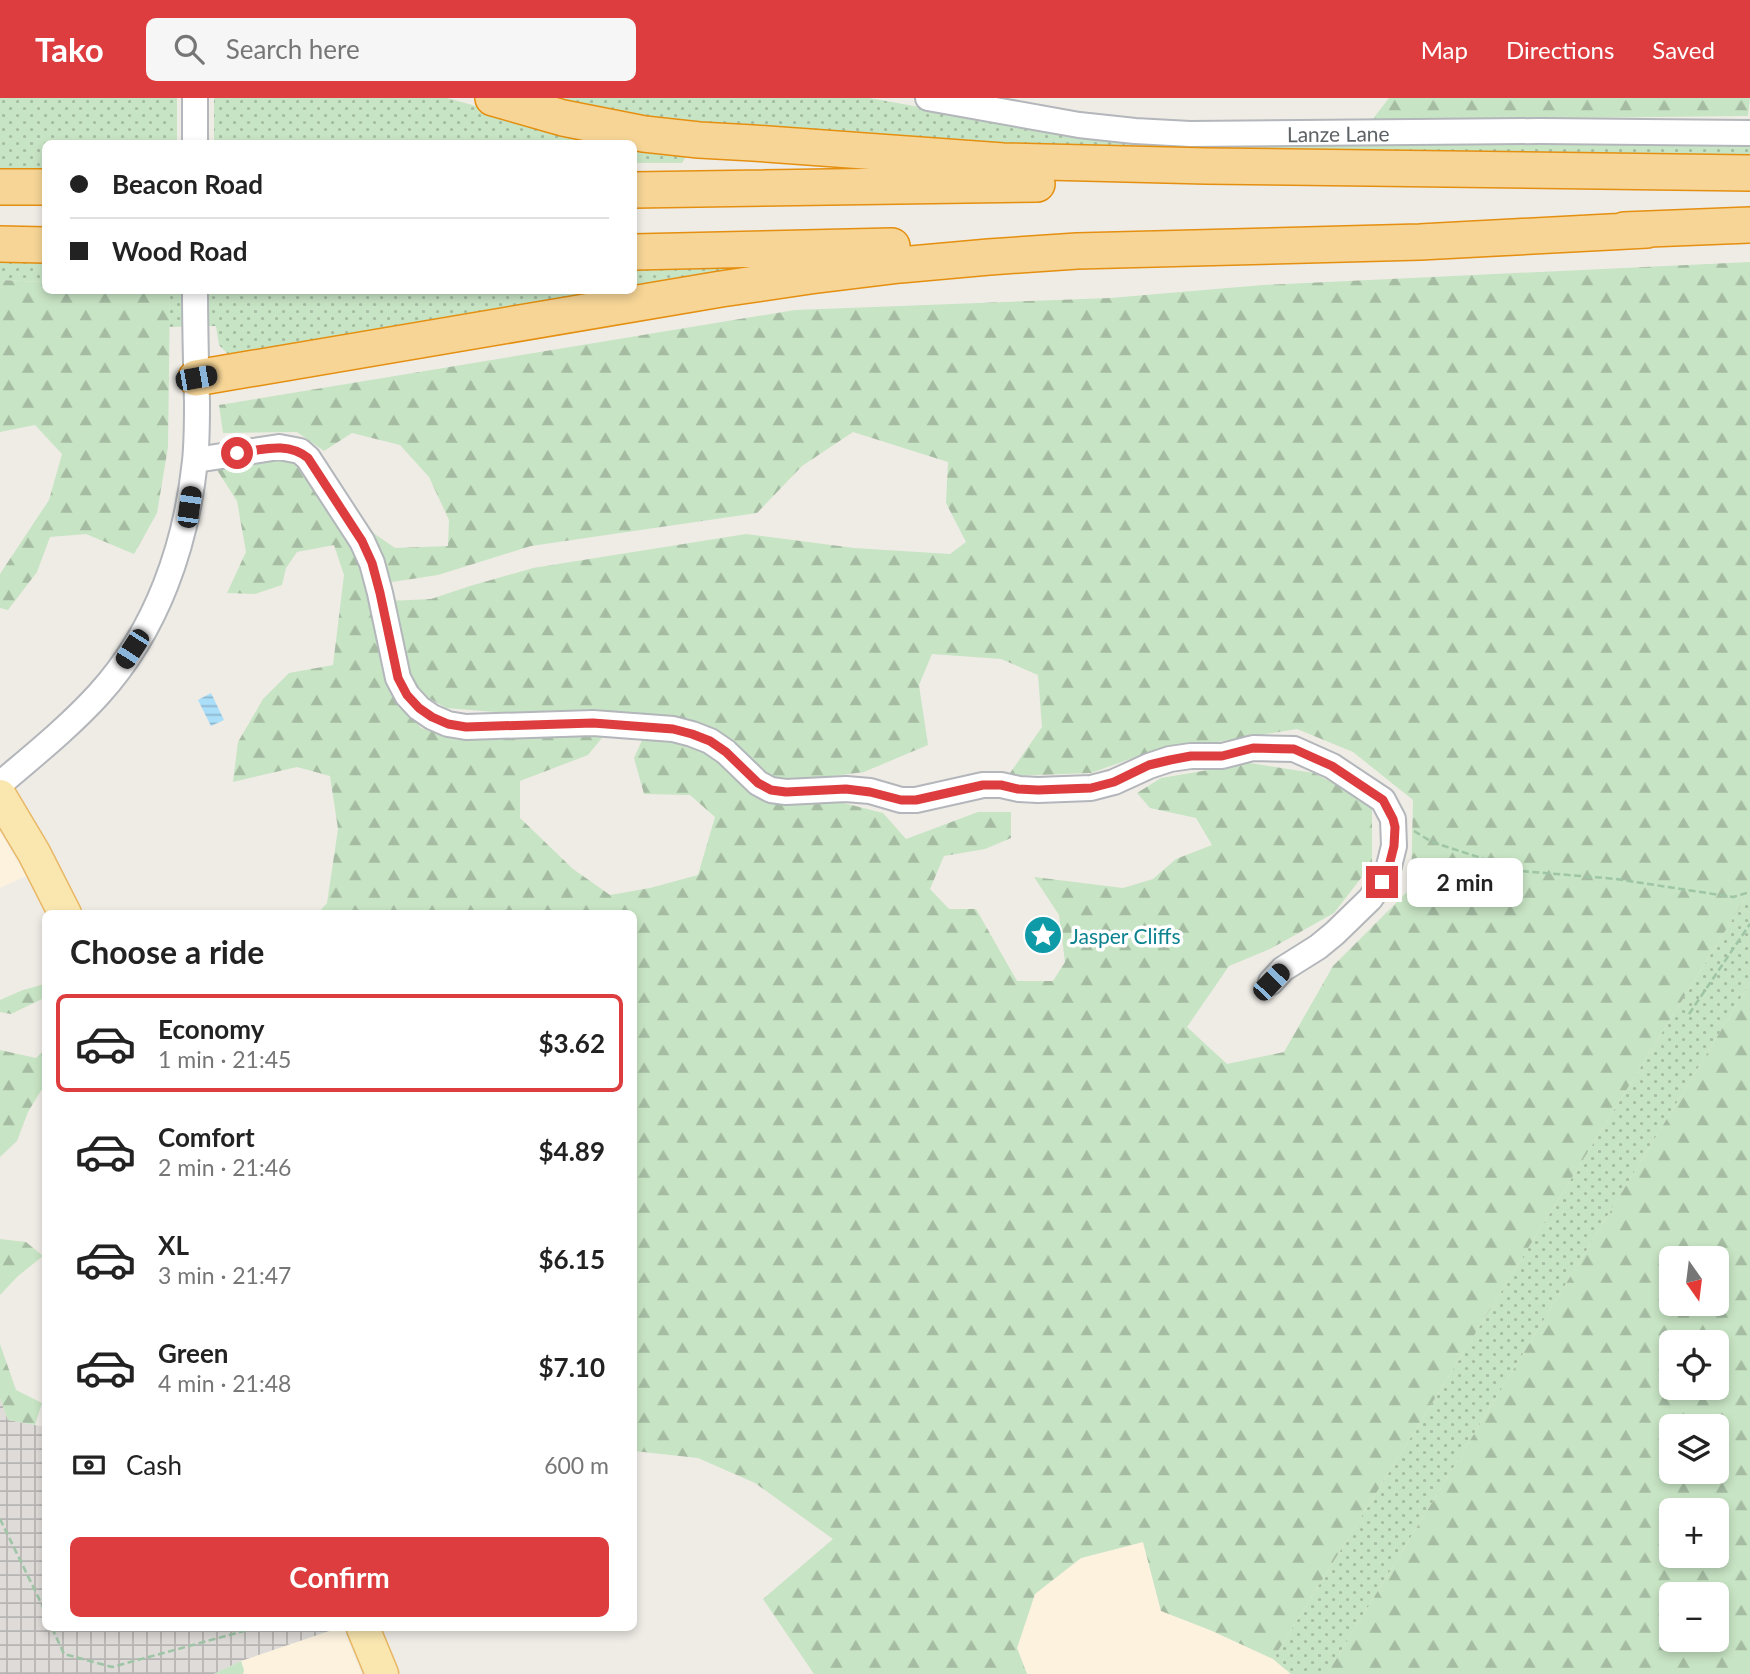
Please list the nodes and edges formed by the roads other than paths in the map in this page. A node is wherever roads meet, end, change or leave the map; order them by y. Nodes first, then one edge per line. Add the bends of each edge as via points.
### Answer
1 (195, 98) edge
2 (492, 98) edge
3 (928, 98) edge
4 (1750, 133) edge
5 (195, 140) edge
6 (1712, 172) junction
7 (1750, 173) edge
8 (0, 187) edge
9 (42, 187) edge
10 (637, 190) edge
11 (1750, 225) edge
12 (1647, 230) junction
13 (0, 244) edge
14 (42, 245) edge
15 (637, 252) edge
16 (195, 294) edge
17 (196, 378) junction
18 (196, 460) junction
19 (0, 783) edge
20 (0, 796) edge
21 (63, 910) edge
22 (1271, 982) dead end
23 (364, 1631) edge
24 (382, 1674) edge

1 - 5 street
2 - 6 highway via 617,130 1003,161
3 - 4 street, Lanze Lane via 1079,125 1190,134
6 - 7 highway
6 - 10 highway
8 - 9 highway
11 - 12 highway
12 - 15 highway
12 - 17 highway via 1420,242 1077,251 900,265 721,289
13 - 14 highway
16 - 17 street
17 - 18 street
18 - 19 street via 176,557 147,624 100,692
18 - 22 street via 279,447 300,451 308,458 372,563 398,678 419,708 448,724 593,723 673,729 710,741 771,790 846,789 901,800 983,785 1091,788 1149,765 1253,748 1294,749 1332,766 1388,810 1394,846 1389,866 1370,899 1335,933
20 - 21 main road
23 - 24 main road

